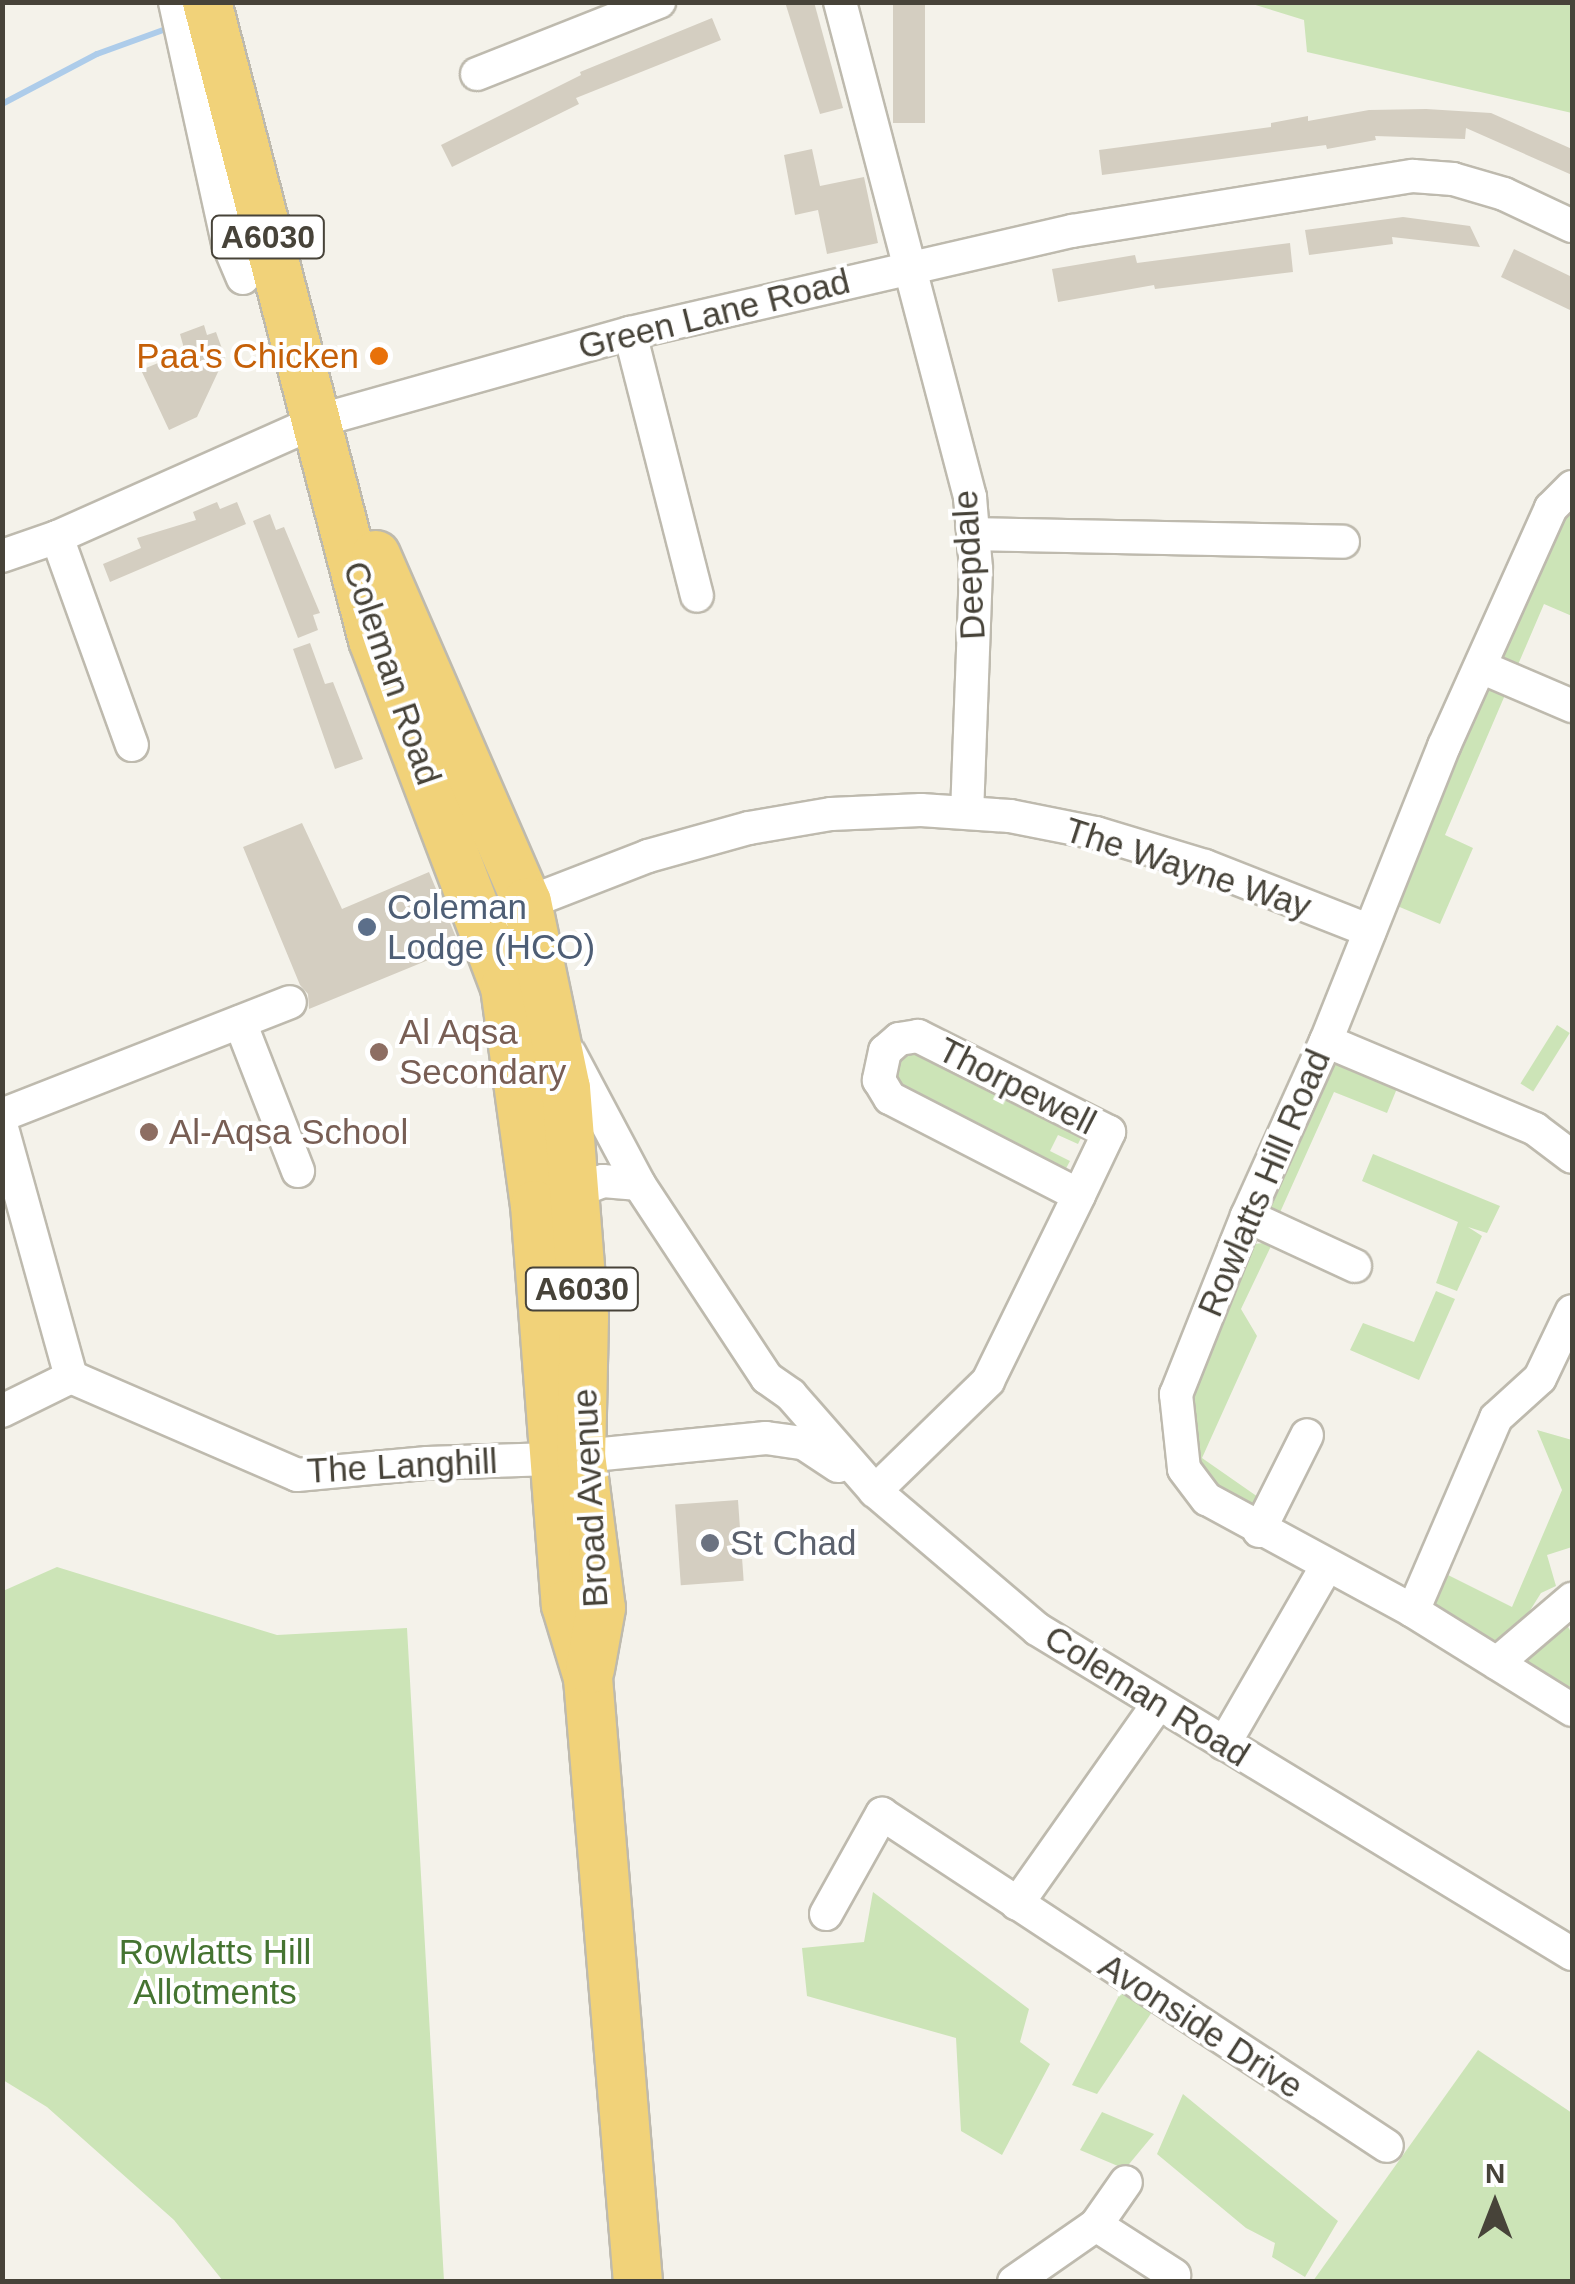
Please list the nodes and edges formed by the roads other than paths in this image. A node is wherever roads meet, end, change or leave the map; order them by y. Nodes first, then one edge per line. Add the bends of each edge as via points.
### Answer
1 (176, 2) edge
2 (207, 2) edge
3 (659, 2) edge
4 (840, 2) edge
5 (202, 52) junction
6 (478, 74) dead end
7 (1572, 226) edge
8 (908, 266) junction
9 (244, 278) dead end
10 (630, 334) junction
11 (317, 421) junction
12 (1572, 486) edge
13 (974, 534) junction
14 (57, 537) junction
15 (1343, 542) dead end
16 (2, 556) edge
17 (697, 596) dead end
18 (1481, 667) junction
19 (1572, 706) edge
20 (132, 745) dead end
21 (967, 812) junction
22 (527, 902) junction
23 (482, 921) junction
24 (1370, 931) junction
25 (290, 1002) dead end
26 (552, 1019) junction
27 (240, 1022) junction
28 (1326, 1040) junction
29 (2, 1115) edge
30 (2, 1128) edge
31 (1572, 1156) edge
32 (298, 1171) dead end
33 (639, 1184) junction
34 (1080, 1195) junction
35 (554, 1200) junction
36 (1248, 1216) junction
37 (1355, 1266) dead end
38 (1572, 1312) edge
39 (71, 1377) junction
40 (767, 1378) junction
41 (2, 1410) edge
42 (1306, 1435) dead end
43 (766, 1438) junction
44 (566, 1457) junction
45 (875, 1491) junction
46 (1259, 1531) junction
47 (1326, 1567) junction
48 (1572, 1598) edge
49 (1413, 1611) junction
50 (1498, 1663) junction
51 (1158, 1704) junction
52 (1572, 1710) edge
53 (1224, 1744) junction
54 (1017, 1904) junction
55 (826, 1914) dead end
56 (1572, 1954) edge
57 (1387, 2146) dead end
58 (1126, 2182) dead end
59 (1096, 2226) junction
60 (1174, 2275) dead end
61 (638, 2282) edge
62 (1014, 2282) edge

1 - 5 street
2 - 5 highway, Coleman Road / A6030
3 - 6 street
4 - 8 street, Deepdale
5 - 9 street via 228,243
5 - 11 highway, Coleman Road / A6030
7 - 8 street, Green Lane Road via 1454,179 1372,180
8 - 10 street, Green Lane Road
8 - 13 street, Deepdale via 962,460
10 - 11 street, Green Lane Road
10 - 17 street
11 - 14 street, Green Lane Road
11 - 22 highway, Coleman Road / A6030
11 - 23 highway, Coleman Road / A6030 via 374,640
12 - 18 street, Rowlatts Hill Road via 1551,508
13 - 15 street
13 - 21 street, Deepdale
14 - 16 street, Green Lane Road
14 - 20 street
18 - 19 street
18 - 24 street, Rowlatts Hill Road
21 - 22 street, The Wayne Way via 876,810 749,828 648,856
21 - 24 street, The Wayne Way via 1124,840
22 - 23 street, The Wayne Way
22 - 26 highway, Broad Avenue / A6030
23 - 35 highway, Broad Avenue / A6030 via 505,987
24 - 28 street, Rowlatts Hill Road
25 - 27 street
26 - 33 street, Coleman Road
26 - 35 highway, Broad Avenue / A6030 via 566,1088
27 - 29 street
27 - 32 street
28 - 31 street via 1549,1137
28 - 36 street, Rowlatts Hill Road
30 - 39 street
33 - 35 street via 603,1181
33 - 40 street, Coleman Road
34 - 34 street, Thorpewell via 890,1098 879,1080 885,1051 899,1039 918,1036 1110,1132
34 - 45 street, Thorpewell via 988,1381
35 - 44 highway, Broad Avenue / A6030 via 584,1317
36 - 37 street
36 - 46 street, Rowlatts Hill Road via 1176,1394 1184,1469 1207,1499
38 - 49 street via 1540,1378 1496,1418
39 - 41 street
39 - 44 street, The Langhill via 297,1475
40 - 43 street, Coleman Road via 775,1425
40 - 45 street, Coleman Road
42 - 46 street
43 - 44 street, The Langhill
43 - 45 street, The Langhill via 803,1443
44 - 61 highway, Broad Avenue / A6030 via 601,1608 588,1678
45 - 51 street, Coleman Road via 1036,1629
46 - 47 street, Rowlatts Hill Road
47 - 49 street, Rowlatts Hill Road
47 - 53 street
48 - 50 street
49 - 50 street, Rowlatts Hill Road
50 - 52 street, Rowlatts Hill Road
51 - 53 street, Coleman Road
51 - 54 street
53 - 56 street, Coleman Road
54 - 55 street, Avonside Drive via 882,1814
54 - 57 street, Avonside Drive
58 - 59 street
59 - 60 street
59 - 62 street

